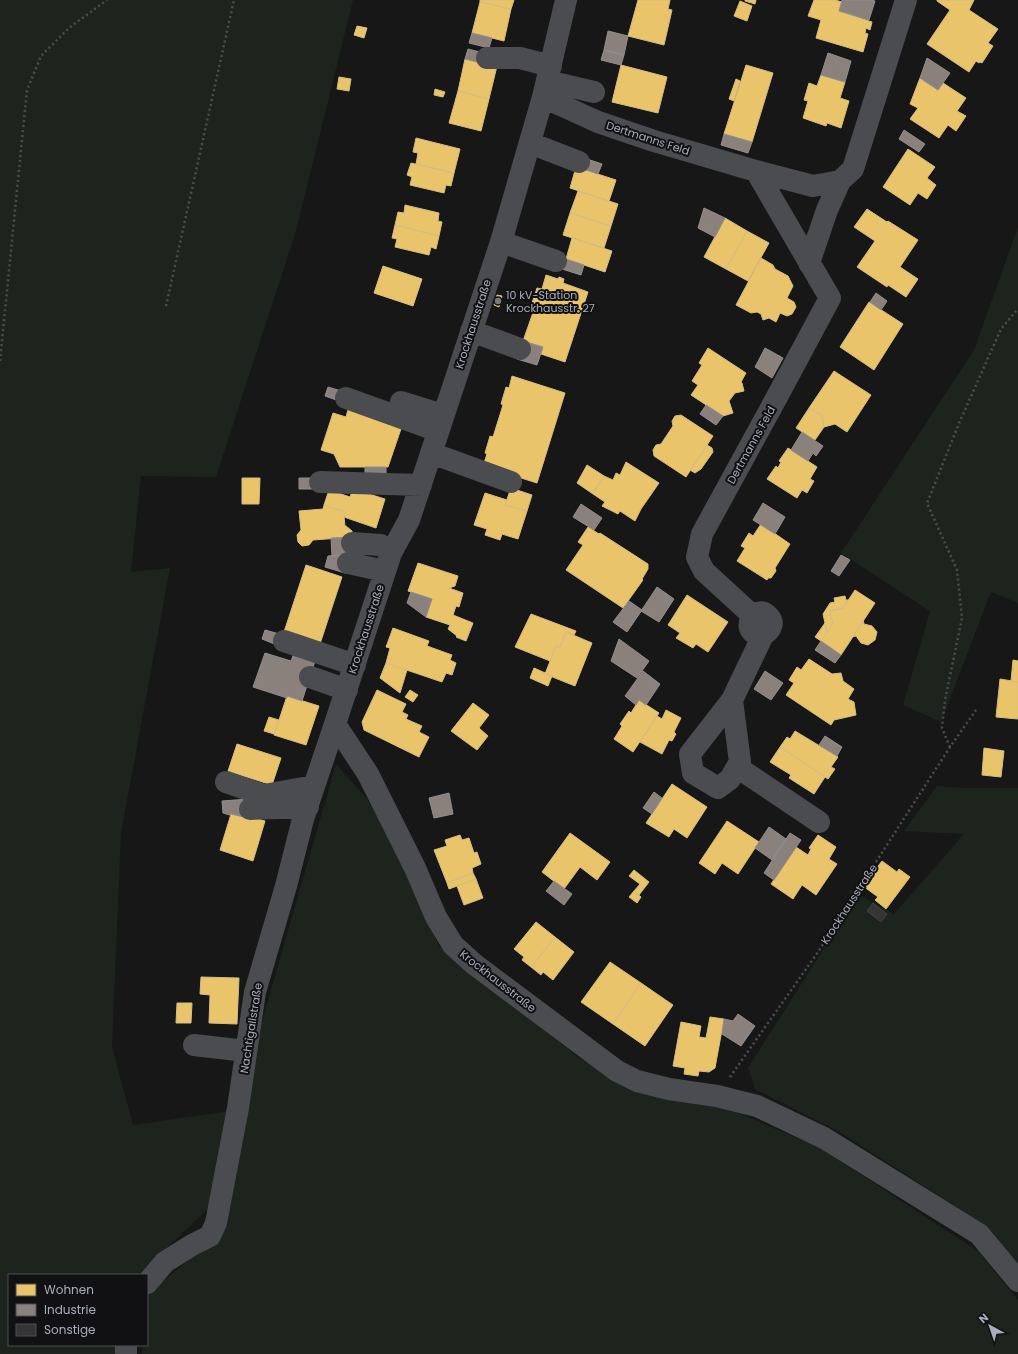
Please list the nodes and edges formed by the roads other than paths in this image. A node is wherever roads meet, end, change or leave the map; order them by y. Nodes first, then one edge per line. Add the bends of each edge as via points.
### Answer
1 (566, 0) edge
2 (906, 0) edge
3 (489, 51) dead end
4 (547, 81) junction
5 (594, 92) dead end
6 (530, 143) junction
7 (579, 162) dead end
8 (756, 171) junction
9 (840, 181) junction
10 (501, 242) junction
11 (556, 261) dead end
12 (809, 263) junction
13 (471, 331) junction
14 (520, 349) dead end
15 (346, 398) dead end
16 (401, 402) dead end
17 (441, 423) junction
18 (426, 470) junction
19 (386, 472) dead end
20 (320, 482) dead end
21 (511, 482) dead end
22 (350, 553) dead end
23 (388, 562) junction
24 (284, 641) dead end
25 (355, 665) junction
26 (310, 677) dead end
27 (346, 690) junction
28 (732, 700) junction
29 (335, 724) junction
30 (737, 767) junction
31 (226, 782) dead end
32 (314, 786) junction
33 (308, 807) junction
34 (250, 809) dead end
35 (819, 822) dead end
36 (194, 1045) dead end
37 (246, 1051) junction
38 (1018, 1281) edge
39 (148, 1282) edge

1 - 4 street, Krockhausstraße
2 - 9 street via 854,169
3 - 4 street via 520,58
4 - 5 street
4 - 6 street, Krockhausstraße
4 - 8 street, Dertmanns Feld via 598,122 654,142
6 - 7 street
6 - 10 street, Krockhausstraße
8 - 9 street, Dertmanns Feld via 813,186
8 - 12 street, Dertmanns Feld
9 - 12 street
10 - 11 street
10 - 13 street, Krockhausstraße
12 - 28 street, Dertmanns Feld via 830,298 702,534 697,557 704,571 753,616 761,612 771,620 770,629 763,635
13 - 14 street
13 - 17 street, Krockhausstraße
15 - 17 street
16 - 17 street
17 - 18 street, Krockhausstraße
18 - 19 street
18 - 20 street
18 - 21 street
18 - 23 street, Krockhausstraße via 409,520
22 - 23 street via 381,545
23 - 25 street, Krockhausstraße
24 - 25 street
25 - 27 street, Krockhausstraße
26 - 27 street
27 - 29 street, Krockhausstraße
28 - 30 street via 740,762
28 - 30 street, Dertmanns Feld via 690,754 693,773 718,788 730,779
29 - 32 street, Nachtigallstraße
29 - 38 street, Krockhausstraße via 368,774 415,868 436,917 453,945 474,964 617,1071 663,1087 757,1106 824,1138 979,1234
30 - 35 street
31 - 32 street via 264,795
32 - 33 street, Nachtigallstraße
33 - 34 street
33 - 37 street, Nachtigallstraße via 255,992
36 - 37 street
37 - 39 street, Nachtigallstraße via 216,1223 210,1236 165,1262

